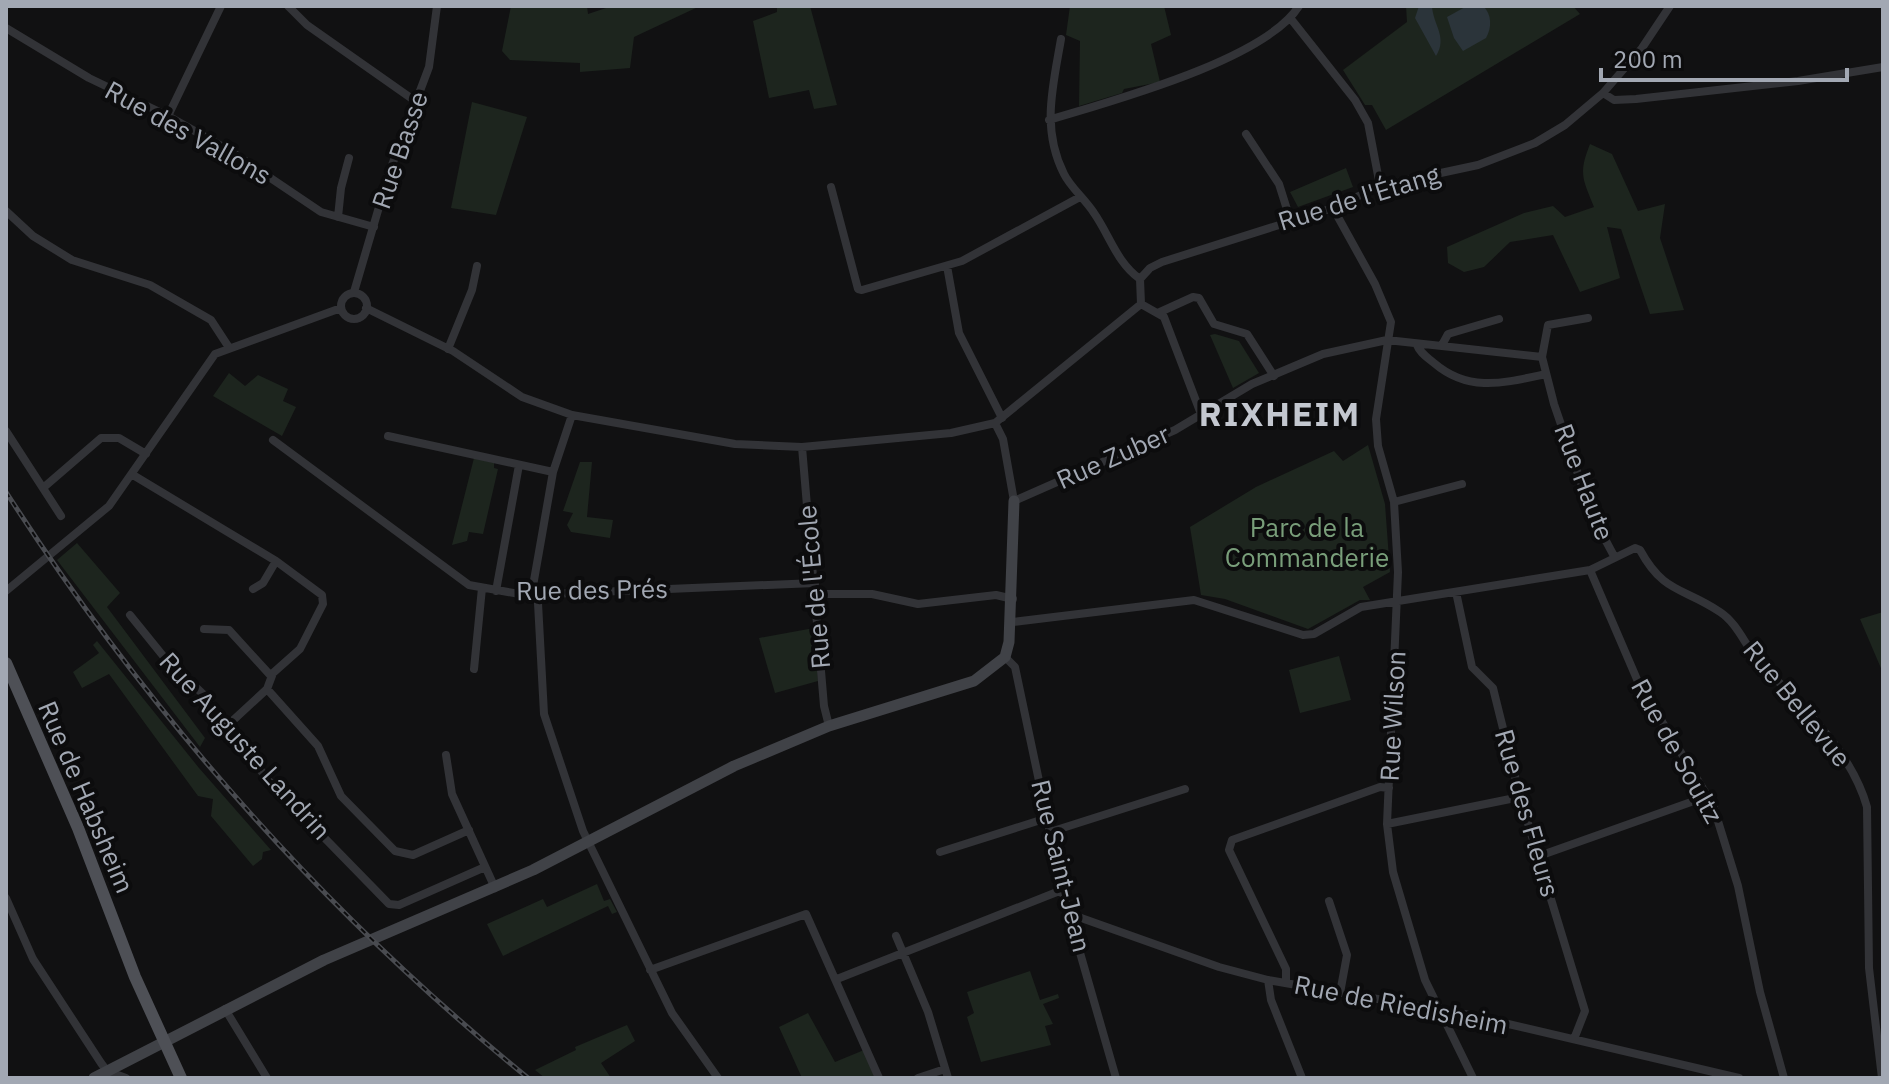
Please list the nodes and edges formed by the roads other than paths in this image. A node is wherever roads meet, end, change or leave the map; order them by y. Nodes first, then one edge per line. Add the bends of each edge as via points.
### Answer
1 (221, 6) edge
2 (288, 6) edge
3 (1299, 6) edge
4 (1670, 6) edge
5 (434, 8) edge
6 (1291, 19) junction
7 (6, 28) edge
8 (1061, 39) dead end
9 (1883, 67) edge
10 (1603, 93) junction
11 (418, 103) junction
12 (168, 116) junction
13 (1049, 120) junction
14 (1246, 134) dead end
15 (349, 158) dead end
16 (1380, 186) junction
17 (831, 187) dead end
18 (1080, 197) junction
19 (1333, 208) junction
20 (6, 211) edge
21 (338, 217) junction
22 (1290, 219) junction
23 (374, 227) junction
24 (477, 266) dead end
25 (947, 266) junction
26 (1140, 279) junction
27 (354, 292) junction
28 (1141, 304) junction
29 (341, 308) junction
30 (366, 308) junction
31 (1160, 312) junction
32 (1588, 318) dead end
33 (1499, 319) dead end
34 (1387, 340) junction
35 (1417, 345) junction
36 (1442, 345) junction
37 (228, 346) junction
38 (448, 349) junction
39 (1542, 357) junction
40 (1546, 374) junction
41 (1274, 376) junction
42 (1201, 414) junction
43 (572, 415) junction
44 (998, 420) junction
45 (6, 431) edge
46 (388, 436) dead end
47 (273, 440) dead end
48 (802, 447) junction
49 (146, 454) junction
50 (519, 465) junction
51 (553, 472) junction
52 (133, 475) junction
53 (1462, 484) dead end
54 (43, 488) junction
55 (1014, 501) junction
56 (1394, 502) junction
57 (61, 516) dead end
58 (1614, 556) junction
59 (276, 561) junction
60 (1590, 570) junction
61 (815, 583) junction
62 (482, 588) junction
63 (253, 589) dead end
64 (6, 591) edge
65 (496, 591) junction
66 (1456, 592) junction
67 (535, 594) junction
68 (815, 594) junction
69 (1013, 599) junction
70 (1398, 599) junction
71 (130, 615) dead end
72 (1013, 622) junction
73 (204, 629) dead end
74 (1005, 657) junction
75 (6, 663) edge
76 (474, 669) dead end
77 (271, 676) junction
78 (267, 689) junction
79 (228, 725) junction
80 (829, 726) junction
81 (446, 755) dead end
82 (1389, 788) junction
83 (1185, 789) dead end
84 (1708, 796) junction
85 (1520, 797) junction
86 (1047, 818) junction
87 (1387, 824) junction
88 (469, 830) junction
89 (1050, 832) junction
90 (590, 842) junction
91 (940, 852) dead end
92 (1539, 856) junction
93 (485, 867) junction
94 (493, 884) junction
95 (1062, 890) junction
96 (6, 898) edge
97 (1329, 901) dead end
98 (1070, 914) junction
99 (896, 936) dead end
100 (903, 952) junction
101 (650, 970) junction
102 (837, 979) junction
103 (1268, 980) junction
104 (1286, 983) junction
105 (1340, 993) junction
106 (225, 1009) junction
107 (1439, 1012) junction
108 (1574, 1039) junction
109 (165, 1040) junction
110 (107, 1071) junction
111 (946, 1073) edge
112 (94, 1078) edge
113 (126, 1078) edge
114 (181, 1078) edge
115 (267, 1078) edge
116 (718, 1078) edge
117 (879, 1078) edge
118 (918, 1078) edge
119 (1116, 1078) edge
120 (1302, 1078) edge
121 (1473, 1078) edge
122 (1739, 1078) edge
123 (1784, 1078) edge
124 (1882, 1078) edge

1 - 12 street
2 - 11 street
3 - 6 street
4 - 10 street, Rue de l'Étang
5 - 11 street, Rue Basse via 429,65
6 - 13 street via 1242,51 1170,82
6 - 16 street via 1368,123
7 - 12 street, Rue des Vallons via 89,78
8 - 13 street
9 - 10 street via 1636,99 1614,100
10 - 16 street, Rue de l'Étang via 1558,130 1519,150 1478,165
11 - 23 street, Rue Basse
12 - 21 street, Rue des Vallons via 321,212
13 - 18 street via 1064,175
14 - 22 street via 1279,184
15 - 21 street
16 - 19 street, Rue de l'Étang
17 - 25 street via 858,289
18 - 25 street via 983,252
18 - 26 street via 1125,267
19 - 22 street, Rue de l'Étang
19 - 34 street, Rue Wilson via 1389,316
20 - 37 street via 72,260 150,285 211,320
21 - 23 street, Rue des Vallons
22 - 26 street, Rue de l'Étang via 1162,262
23 - 27 street, Rue Basse
24 - 38 street
25 - 44 street via 959,333
26 - 28 street
27 - 29 street via 344,297
27 - 30 street
28 - 31 street
28 - 44 street
29 - 30 street via 353,319
29 - 37 street
30 - 38 street
31 - 41 street via 1199,298 1214,324 1247,334
31 - 42 street
32 - 39 street via 1548,325
33 - 36 street via 1448,334
34 - 35 street
34 - 41 street, Rue Zuber via 1323,354
34 - 56 street, Rue Wilson via 1376,419
35 - 36 street
35 - 40 street via 1445,372 1466,382 1494,385
36 - 39 street
37 - 49 street via 215,354
38 - 43 street via 522,397
39 - 40 street, Rue Haute
40 - 58 street, Rue Haute via 1592,515
41 - 42 street, Rue Zuber
42 - 55 street, Rue Zuber
43 - 48 street via 735,444
43 - 51 street
44 - 48 street via 951,433
44 - 55 street
45 - 54 street
46 - 50 street
47 - 62 street, Rue des Prés via 462,581
48 - 61 street, Rue de l'École
49 - 52 street
49 - 54 street via 119,438 101,438
50 - 51 street
50 - 65 street
51 - 67 street
52 - 59 street
52 - 64 street via 101,513
53 - 56 street
54 - 57 street
55 - 69 main road
56 - 70 street, Rue Wilson
58 - 60 street, Rue Haute
58 - 124 street, Rue Bellevue via 1640,550 1664,584 1722,613 1807,710 1861,787 1867,807 1869,968
59 - 63 street
59 - 77 street via 318,590 323,601 300,649
60 - 66 street, Rue Haute
60 - 84 street, Rue de Soultz via 1639,684
61 - 67 street, Rue des Prés
61 - 68 street, Rue de l'École
62 - 65 street, Rue des Prés
62 - 76 street
65 - 67 street, Rue des Prés
66 - 70 street, Rue Haute
66 - 85 street, Rue des Fleurs via 1472,667 1493,688
67 - 90 street via 544,714
68 - 69 street via 872,594 931,604 996,595
68 - 80 street, Rue de l'École
69 - 72 main road
70 - 72 street, Rue Haute via 1361,607 1303,635 1194,600
70 - 82 street, Rue Wilson
71 - 79 street, Rue Auguste Landrin
72 - 74 main road
73 - 77 street via 229,630
74 - 80 main road via 974,681
74 - 86 street, Rue Saint-Jean via 1015,667
75 - 109 main road, Rue de Habsheim
77 - 78 street
78 - 79 street
78 - 88 street via 318,746 341,796 395,851 413,855
79 - 93 street, Rue Auguste Landrin via 268,780 392,906
80 - 90 main road via 734,766
81 - 88 street via 449,783
82 - 87 street, Rue Wilson
82 - 104 street via 1232,840 1229,850 1286,969
83 - 89 street
84 - 92 street
84 - 123 street, Rue de Soultz via 1738,886
85 - 87 street
85 - 92 street, Rue des Fleurs
86 - 89 street, Rue Saint-Jean
86 - 91 street
87 - 107 street, Rue Wilson via 1398,897
88 - 93 street
89 - 95 street, Rue Saint-Jean
90 - 94 main road
90 - 101 street
92 - 108 street, Rue des Fleurs via 1585,1011
93 - 94 street
94 - 106 main road
95 - 98 street, Rue Saint-Jean
95 - 100 street
96 - 110 street via 33,959
97 - 105 street via 1347,955
98 - 103 street, Rue de Riedisheim
98 - 119 street, Rue Saint-Jean
99 - 100 street
100 - 102 street
100 - 111 street
101 - 102 street via 800,914 811,919
101 - 116 street via 672,1013
102 - 117 street
103 - 104 street, Rue de Riedisheim
103 - 120 street
104 - 105 street, Rue de Riedisheim
105 - 107 street, Rue de Riedisheim
106 - 109 main road
106 - 115 street
107 - 108 street, Rue de Riedisheim
107 - 121 street, Rue Wilson
108 - 122 street, Rue de Riedisheim
109 - 110 main road
109 - 114 main road, Rue de Habsheim
110 - 112 main road
110 - 113 street
111 - 118 street

